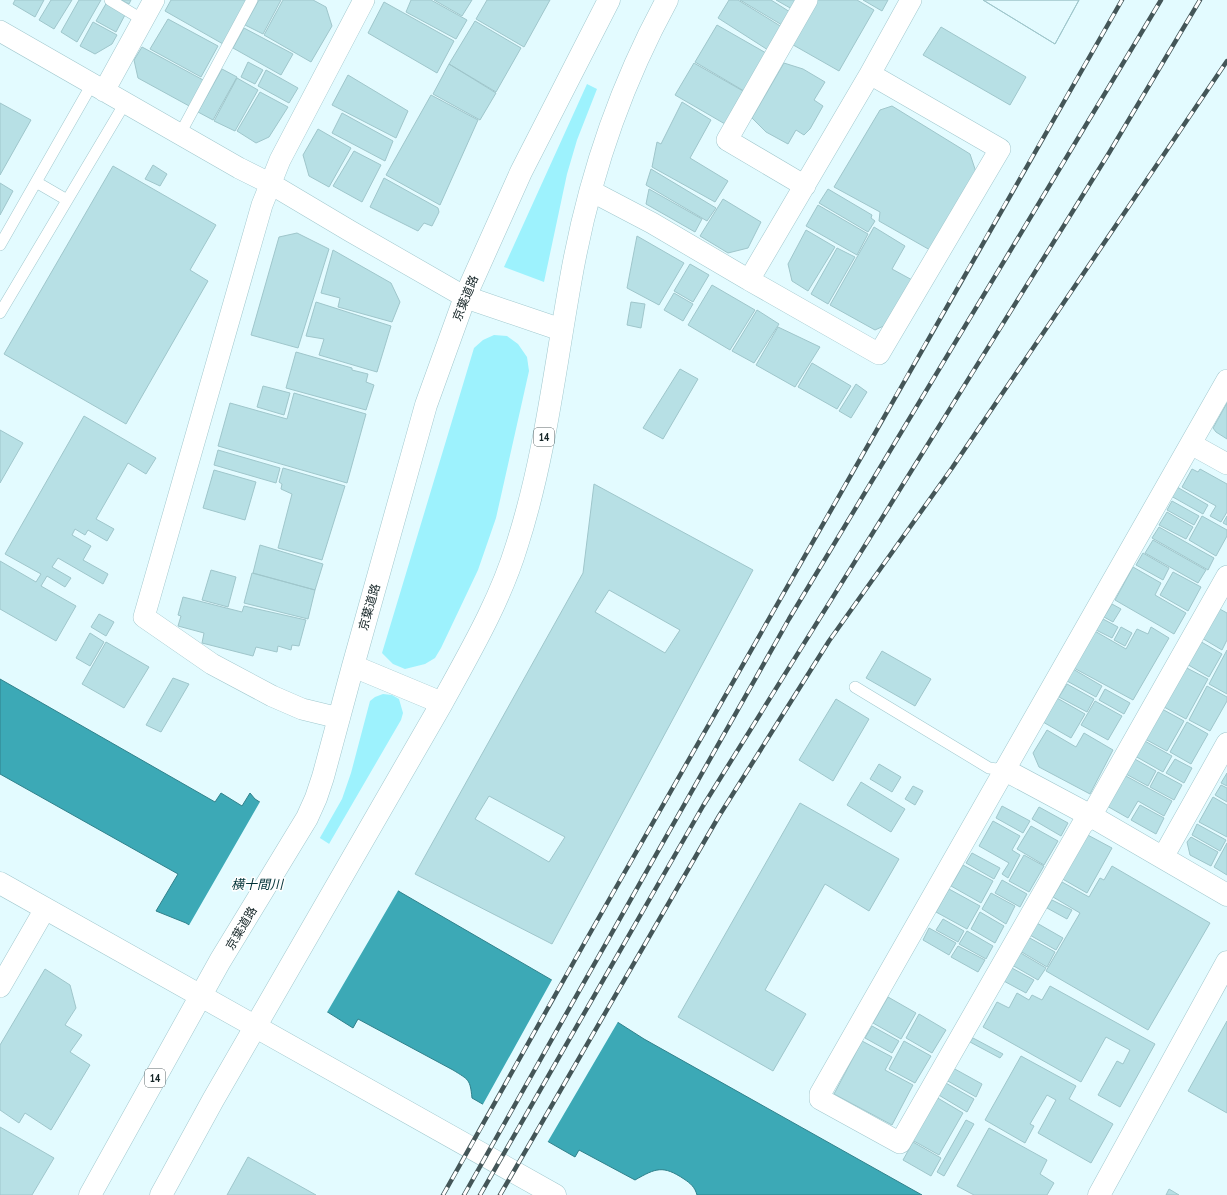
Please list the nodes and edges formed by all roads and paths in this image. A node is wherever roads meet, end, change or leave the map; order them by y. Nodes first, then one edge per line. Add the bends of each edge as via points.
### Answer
1 (110, 0) edge
2 (154, 0) edge
3 (252, 0) edge
4 (609, 0) edge
5 (667, 0) edge
6 (807, 0) edge
7 (911, 0) edge
8 (356, 3) edge
9 (143, 20) junction
10 (0, 31) edge
11 (870, 74) junction
12 (98, 87) junction
13 (125, 103) junction
14 (180, 134) junction
15 (36, 182) junction
16 (271, 184) junction
17 (805, 186) junction
18 (591, 191) junction
19 (67, 200) junction
20 (0, 245) edge
21 (749, 280) junction
22 (465, 297) junction
23 (2, 307) edge
24 (562, 330) junction
25 (1227, 380) edge
26 (1191, 444) junction
27 (1227, 464) edge
28 (1227, 576) edge
29 (353, 666) junction
30 (855, 687) dead end
31 (442, 704) junction
32 (339, 718) junction
33 (1227, 743) edge
34 (1006, 770) junction
35 (1091, 816) junction
36 (1163, 858) junction
37 (0, 884) edge
38 (1227, 894) edge
39 (45, 909) junction
40 (1227, 962) edge
41 (0, 987) edge
42 (200, 996) junction
43 (256, 1027) junction
44 (90, 1195) edge
45 (161, 1195) edge
46 (555, 1195) edge
47 (1099, 1195) edge

1 - 9 lane
2 - 9 street
3 - 14 lane
4 - 22 main road, 京葉道路 / 14 via 521,172
5 - 18 main road, 14 via 647,35 624,90
6 - 17 street via 727,140
7 - 11 street
8 - 16 street via 280,160
9 - 12 street
10 - 12 street
11 - 17 street
11 - 21 street via 1000,149 879,354
12 - 13 street
12 - 15 lane
13 - 14 street
13 - 19 lane
14 - 16 street
15 - 19 lane
15 - 20 lane
16 - 22 street
16 - 32 street via 262,205 144,617 212,664 272,696 302,709
17 - 21 street
18 - 21 street via 652,223
18 - 24 main road, 14 via 571,276
19 - 23 lane
22 - 24 main road
22 - 29 main road, 京葉道路 / 14 via 426,405
24 - 31 main road, 14 via 541,456 517,547 500,591
25 - 26 street
26 - 27 street
26 - 34 street
28 - 35 street
29 - 31 main road
29 - 32 main road, 京葉道路 / 14
30 - 34 lane via 989,768
31 - 43 main road, 14
32 - 42 main road, 京葉道路 / 14 via 316,798
33 - 36 street
34 - 35 main road
34 - 35 street via 820,1094 820,1099 900,1143 1082,825
35 - 36 main road
36 - 38 main road
37 - 39 main road
39 - 41 street
39 - 42 main road
40 - 47 main road
42 - 43 main road
42 - 44 main road, 京葉道路 / 14
43 - 45 main road, 14
43 - 46 main road

